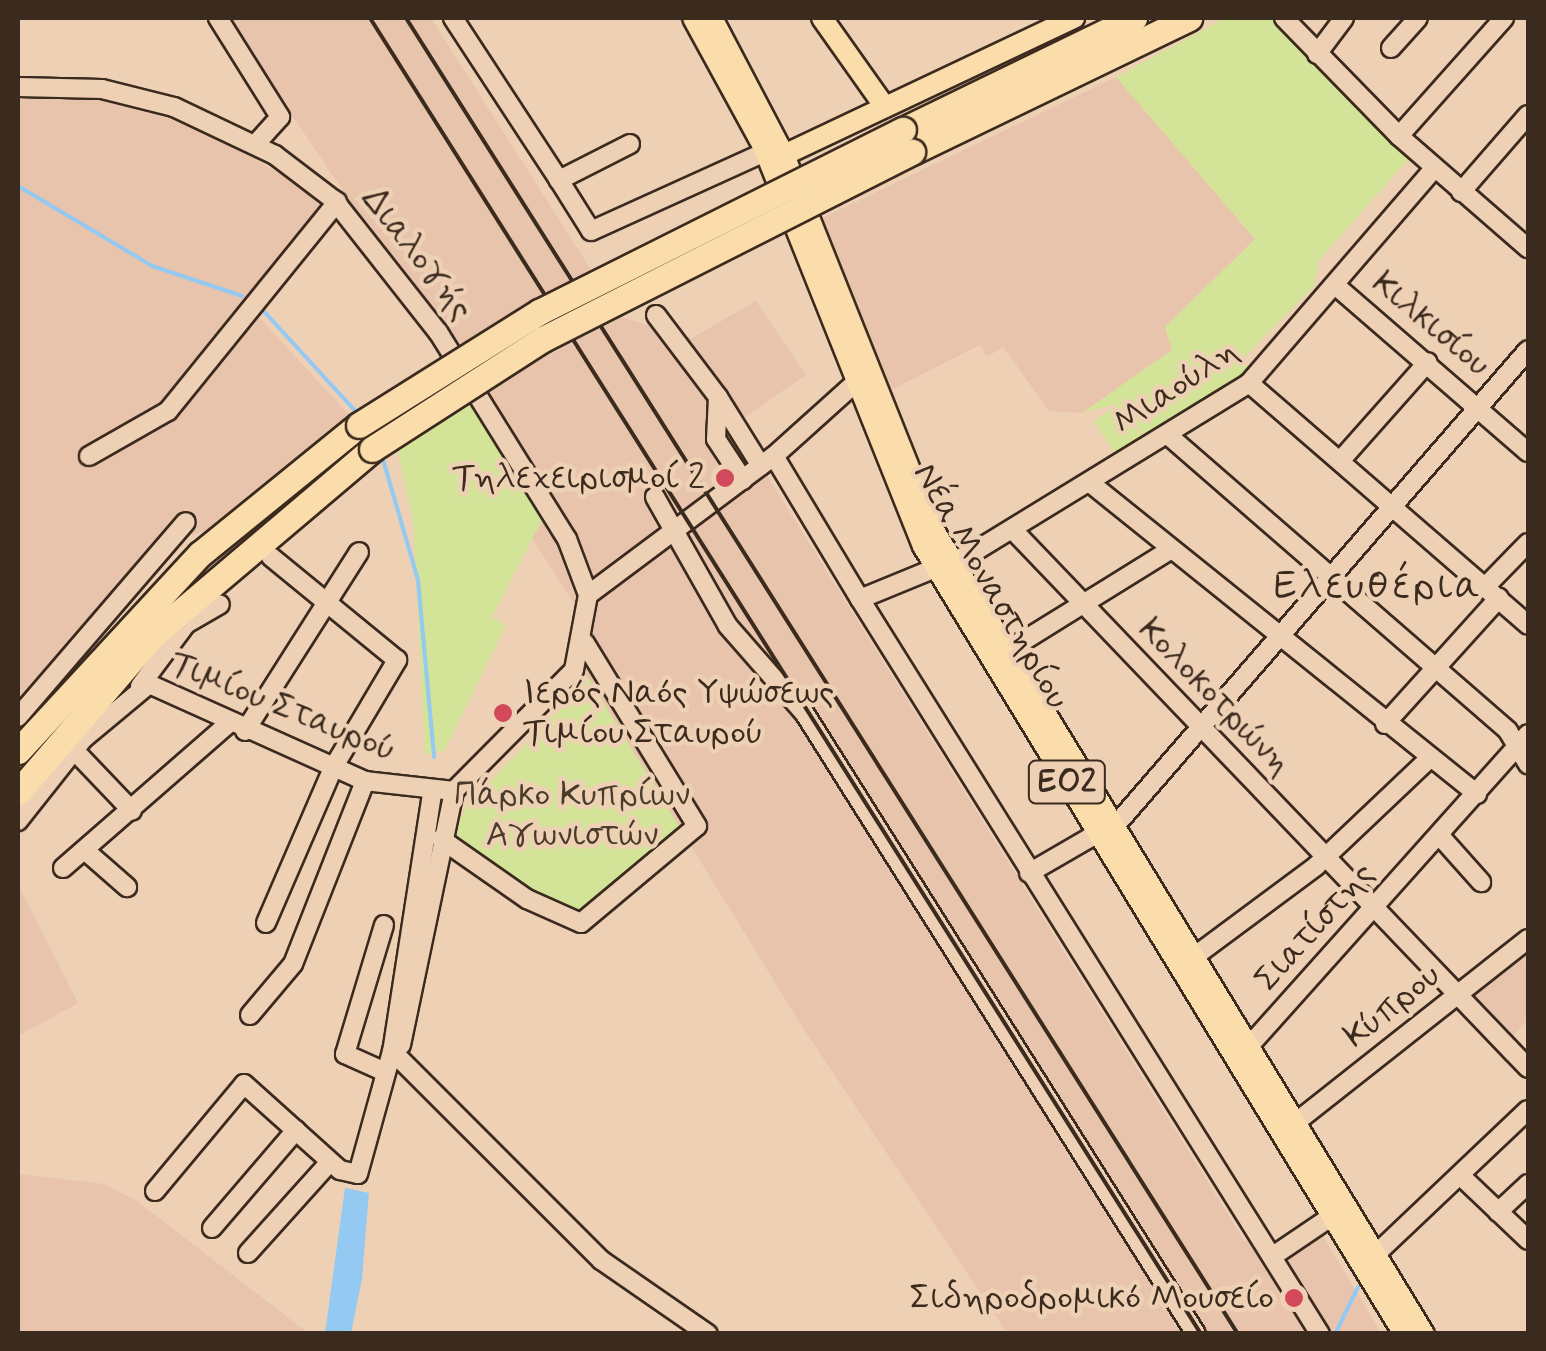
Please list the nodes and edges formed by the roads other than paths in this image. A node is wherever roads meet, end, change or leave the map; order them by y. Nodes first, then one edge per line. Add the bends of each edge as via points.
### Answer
1 (218, 18) edge
2 (453, 18) edge
3 (693, 18) edge
4 (712, 18) edge
5 (822, 18) edge
6 (1074, 18) edge
7 (1134, 18) edge
8 (1189, 18) edge
9 (1284, 18) edge
10 (1344, 18) edge
11 (1418, 18) edge
12 (1504, 18) edge
13 (1391, 48) dead end
14 (1317, 54) junction
15 (18, 86) edge
16 (885, 107) junction
17 (1528, 115) edge
18 (1399, 136) junction
19 (908, 141) junction
20 (256, 144) junction
21 (630, 144) dead end
22 (774, 154) junction
23 (1434, 169) junction
24 (559, 180) junction
25 (1461, 192) junction
26 (337, 202) junction
27 (1528, 248) edge
28 (1335, 286) junction
29 (656, 315) dead end
30 (1528, 350) edge
31 (1428, 362) junction
32 (1249, 383) junction
33 (854, 384) junction
34 (718, 398) junction
35 (1480, 407) junction
36 (1168, 436) junction
37 (1528, 452) edge
38 (89, 456) dead end
39 (768, 461) junction
40 (1340, 461) junction
41 (743, 480) junction
42 (1090, 482) junction
43 (654, 497) dead end
44 (1393, 508) junction
45 (186, 522) dead end
46 (1012, 529) junction
47 (672, 533) junction
48 (1528, 543) edge
49 (1168, 551) junction
50 (359, 552) dead end
51 (271, 557) dead end
52 (942, 560) junction
53 (1329, 581) junction
54 (1492, 592) junction
55 (588, 595) junction
56 (860, 599) junction
57 (220, 604) dead end
58 (326, 604) junction
59 (1081, 606) junction
60 (1528, 625) edge
61 (1276, 641) junction
62 (586, 643) junction
63 (1007, 651) junction
64 (1435, 669) junction
65 (140, 686) junction
66 (18, 717) edge
67 (1385, 724) junction
68 (236, 728) junction
69 (1199, 729) junction
70 (1524, 739) edge
71 (74, 750) junction
72 (18, 751) edge
73 (1430, 758) junction
74 (1528, 764) edge
75 (333, 768) junction
76 (365, 781) junction
77 (18, 792) edge
78 (454, 792) junction
79 (432, 794) junction
80 (1477, 794) junction
81 (132, 811) junction
82 (18, 821) edge
83 (1106, 829) junction
84 (1440, 836) junction
85 (441, 840) junction
86 (88, 852) junction
87 (1325, 857) junction
88 (63, 868) dead end
89 (1030, 873) junction
90 (1481, 882) dead end
91 (127, 887) dead end
92 (1373, 909) junction
93 (266, 923) dead end
94 (384, 925) dead end
95 (1528, 939) edge
96 (1195, 956) junction
97 (1209, 997) junction
98 (1453, 998) junction
99 (250, 1015) dead end
100 (1243, 1053) junction
101 (398, 1058) junction
102 (1528, 1068) edge
103 (385, 1072) junction
104 (1266, 1091) junction
105 (1528, 1110) edge
106 (1296, 1123) junction
107 (296, 1130) junction
108 (330, 1162) junction
109 (1462, 1178) junction
110 (1528, 1184) edge
111 (155, 1191) dead end
112 (1498, 1212) junction
113 (1332, 1216) junction
114 (212, 1228) dead end
115 (1528, 1240) edge
116 (248, 1253) dead end
117 (1376, 1254) junction
118 (1273, 1256) junction
119 (708, 1334) edge
120 (1196, 1334) edge
121 (1320, 1334) edge
122 (1404, 1334) edge
123 (1424, 1334) edge

1 - 20 street via 280,116
2 - 24 street
3 - 22 main road, Νέα Μοναστηρίου / ΕΟ2
4 - 22 main road, Νέα Μοναστηρίου / ΕΟ2
5 - 16 main road
6 - 16 main road
7 - 19 highway
8 - 19 highway
9 - 14 street
10 - 14 street
11 - 13 street
12 - 18 street
14 - 18 street
15 - 20 street, Διαλογής via 148,98
16 - 22 main road
17 - 25 street
18 - 23 street
19 - 72 highway, bridge via 539,312 359,425 200,554
19 - 77 highway, bridge via 543,339 372,449 153,635
20 - 26 street, Διαλογής
21 - 24 street
22 - 24 street via 592,231
22 - 33 main road, Νέα Μοναστηρίου / ΕΟ2
22 - 52 main road, Νέα Μοναστηρίου / ΕΟ2
23 - 25 street
23 - 28 street, Μιαούλη
25 - 27 street
26 - 38 street via 168,411
26 - 55 street, Διαλογής via 438,332 567,539
28 - 31 street, Κιλκισίου
28 - 32 street, Μιαούλη
29 - 34 street
30 - 35 street
31 - 35 street, Κιλκισίου
31 - 40 street
32 - 36 street, Μιαούλη
32 - 40 street
33 - 39 street
33 - 52 main road, Νέα Μοναστηρίου / ΕΟ2
34 - 39 street
34 - 41 street via 716,439
35 - 37 street, Κιλκισίου
35 - 44 street
36 - 42 street, Μιαούλη
36 - 53 street
39 - 41 street
39 - 56 street
40 - 44 street
41 - 47 street
42 - 46 street, Μιαούλη
42 - 49 street
43 - 47 street
44 - 53 street
44 - 54 street
45 - 66 street
46 - 52 street, Μιαούλη
46 - 59 street, Κολοκοτρώνη
47 - 55 street
47 - 120 street via 728,626 805,714
48 - 54 street
49 - 59 street
49 - 61 street
50 - 58 street
51 - 58 street
52 - 56 street, Μιαούλη
52 - 63 main road, Νέα Μοναστηρίου / ΕΟ2
52 - 83 main road, Νέα Μοναστηρίου / ΕΟ2
53 - 61 street
53 - 64 street
54 - 60 street
54 - 64 street
55 - 62 street
56 - 89 street
57 - 65 street via 186,624
58 - 68 street
58 - 75 street via 397,660
59 - 63 street
59 - 69 street, Κολοκοτρώνη
61 - 67 street
61 - 69 street
62 - 78 street via 563,686
62 - 85 street via 697,826 581,922 527,900
63 - 83 main road, Νέα Μοναστηρίου / ΕΟ2
64 - 67 street
64 - 70 street
65 - 68 street, Τιμίου Σταυρού
65 - 71 street, Τιμίου Σταυρού
67 - 73 street
68 - 75 street, Τιμίου Σταυρού
68 - 81 street
69 - 83 street
69 - 87 street, Κολοκοτρώνη
70 - 74 street
70 - 80 street, Σιατίστης
71 - 81 street
71 - 82 street, Τιμίου Σταυρού
73 - 80 street
73 - 87 street
75 - 76 street, Τιμίου Σταυρού
75 - 93 street
76 - 79 street, Τιμίου Σταυρού
76 - 99 street via 292,964
78 - 79 street, Τιμίου Σταυρού
78 - 85 street
79 - 101 street
80 - 84 street, Σιατίστης
81 - 86 street
83 - 89 street
83 - 96 main road, Νέα Μοναστηρίου / ΕΟ2
83 - 97 main road, Νέα Μοναστηρίου / ΕΟ2
84 - 90 street
84 - 92 street, Σιατίστης
85 - 101 street
86 - 88 street
86 - 91 street
87 - 92 street, Κολοκοτρώνη
87 - 96 street
89 - 118 street
92 - 98 street, Κολοκοτρώνη
92 - 100 street, Σιατίστης
94 - 103 street via 345,1054
95 - 98 street, Κύπρου
96 - 97 main road, Νέα Μοναστηρίου / ΕΟ2
97 - 100 main road, ΕΟ2
98 - 102 street, Κολοκοτρώνη
98 - 106 street, Κύπρου
100 - 104 main road, ΕΟ2
101 - 103 street
101 - 119 street via 601,1260
103 - 108 street via 363,1170
104 - 106 main road, ΕΟ2
104 - 113 main road, ΕΟ2
105 - 109 street
106 - 117 main road, ΕΟ2
107 - 108 street
107 - 111 street via 244,1084
107 - 114 street
108 - 116 street
109 - 112 street
109 - 117 street
110 - 112 street
112 - 115 street
113 - 118 street
113 - 122 main road, ΕΟ2
117 - 123 main road, ΕΟ2
118 - 121 street

